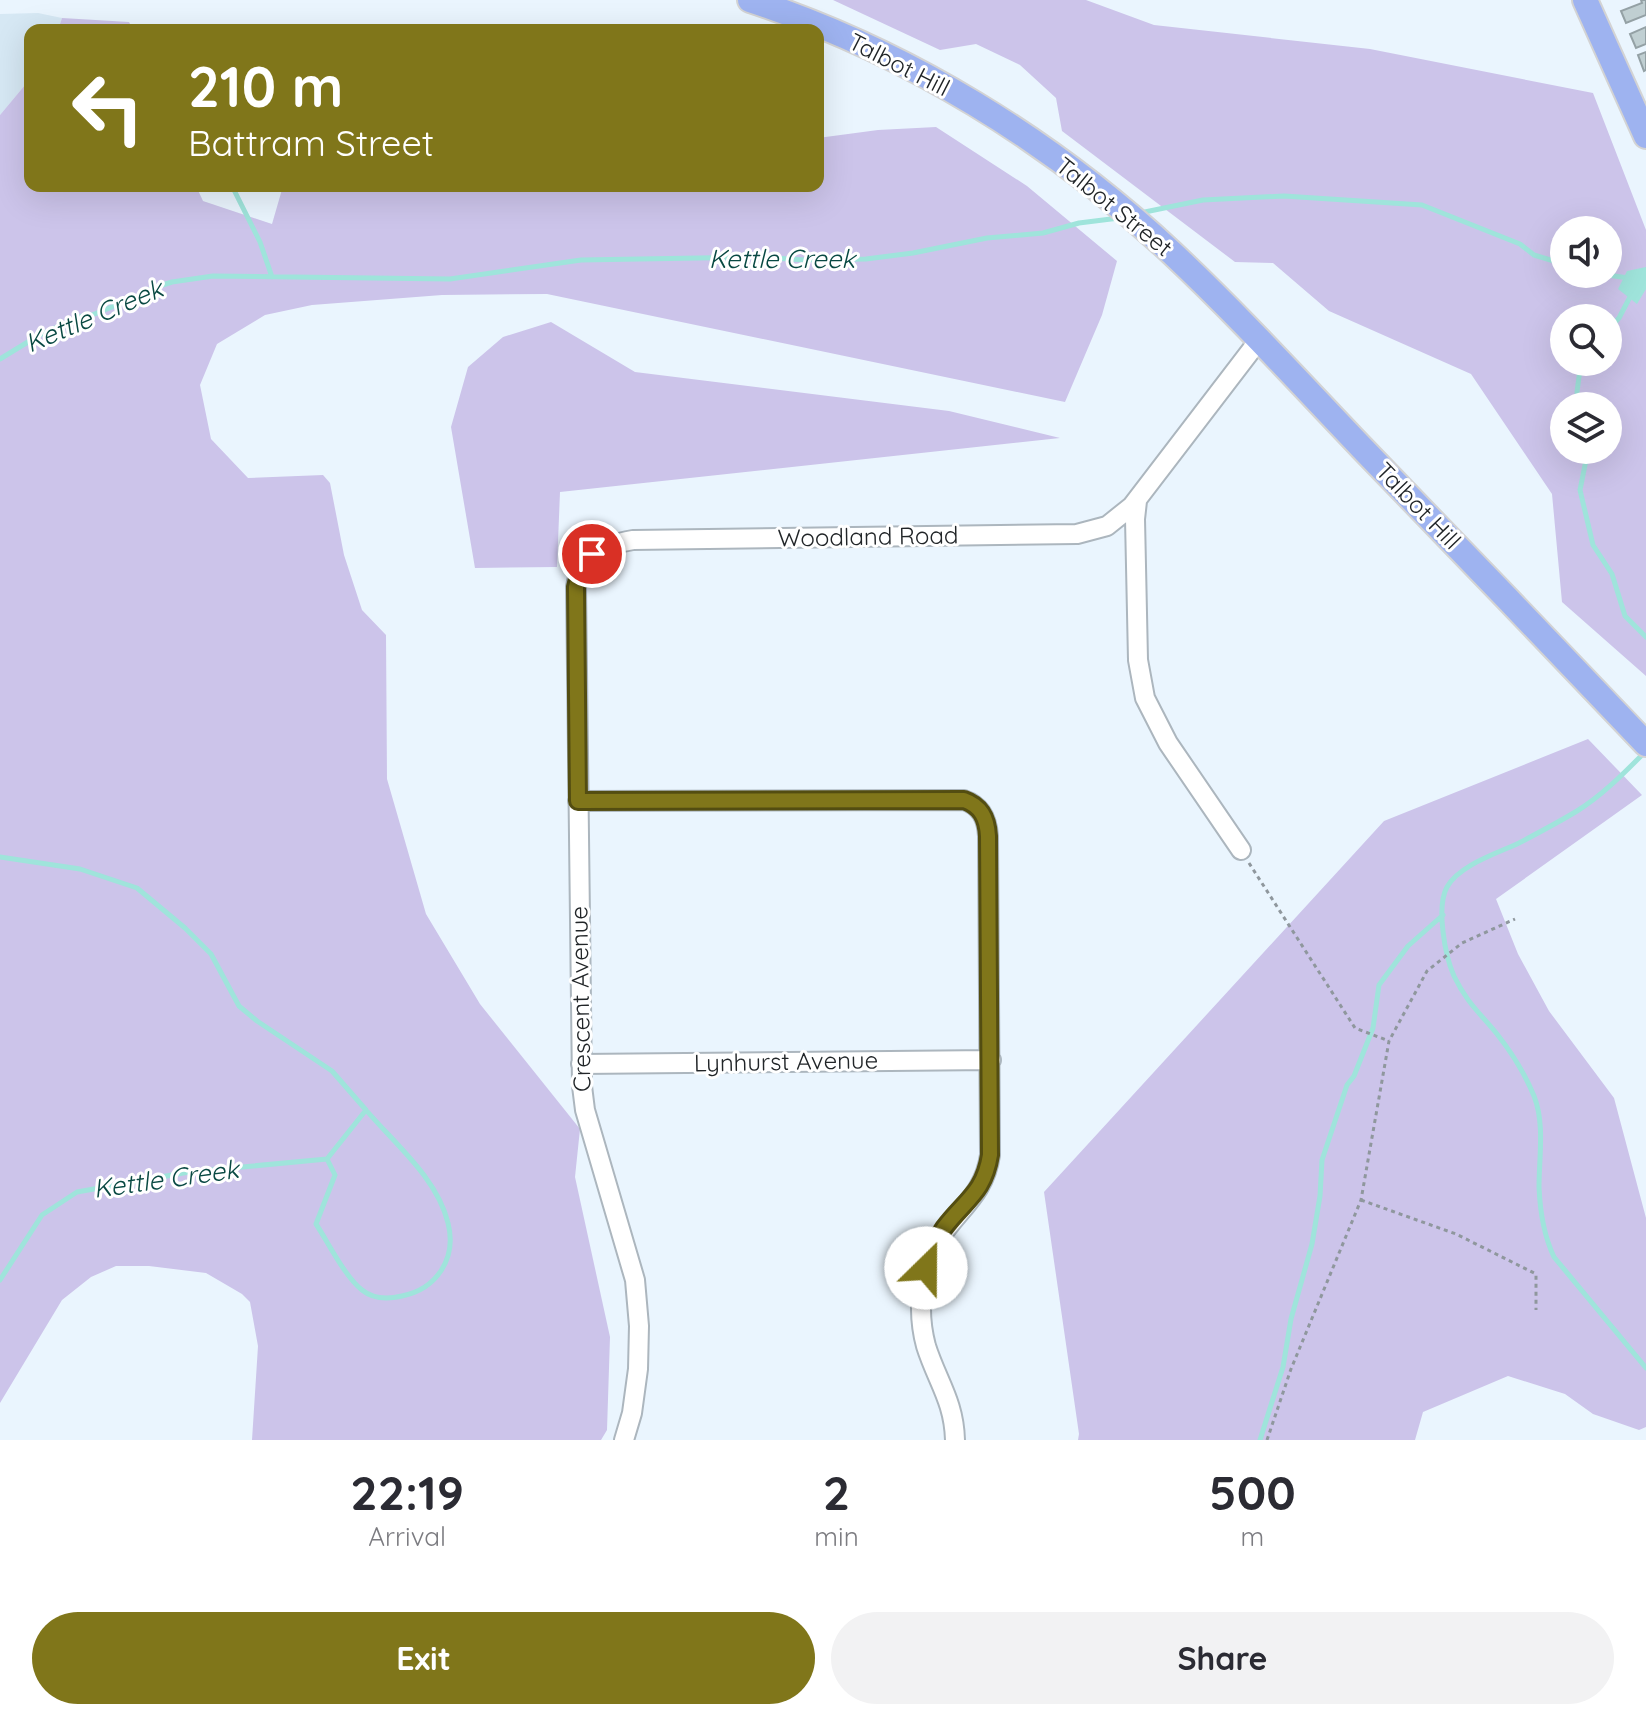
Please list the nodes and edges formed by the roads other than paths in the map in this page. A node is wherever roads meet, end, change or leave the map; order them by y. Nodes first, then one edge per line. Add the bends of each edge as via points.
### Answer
1 (750, 0) edge
2 (1585, 0) edge
3 (815, 24) edge
4 (824, 28) edge
5 (1646, 136) edge
6 (1038, 147) joint
7 (1188, 270) joint
8 (1259, 340) junction
9 (1137, 501) junction
10 (592, 554) joint
11 (1646, 744) edge
12 (578, 801) junction
13 (1241, 850) road end
14 (991, 1060) junction
15 (581, 1064) junction
16 (624, 1440) edge
17 (955, 1440) edge

1 - 3 main road, Talbot Hill
2 - 5 main road
4 - 6 main road, Talbot Hill via 943,85
6 - 7 main road, Talbot Street via 1107,198
7 - 8 main road, Talbot Hill
8 - 9 street, Woodland Road
8 - 11 main road, Talbot Hill
9 - 10 street, Woodland Road via 1107,526 1077,534 633,540 611,543
9 - 13 street via 1142,686 1163,736
10 - 12 street, Crescent Avenue via 576,587
12 - 14 street via 964,800 978,807 988,836
12 - 15 street, Crescent Avenue
14 - 15 street, Lynhurst Avenue
14 - 17 street via 988,1166 976,1195 935,1245 922,1297 926,1345 950,1404
15 - 16 street, Crescent Avenue via 585,1110 636,1295 638,1369

